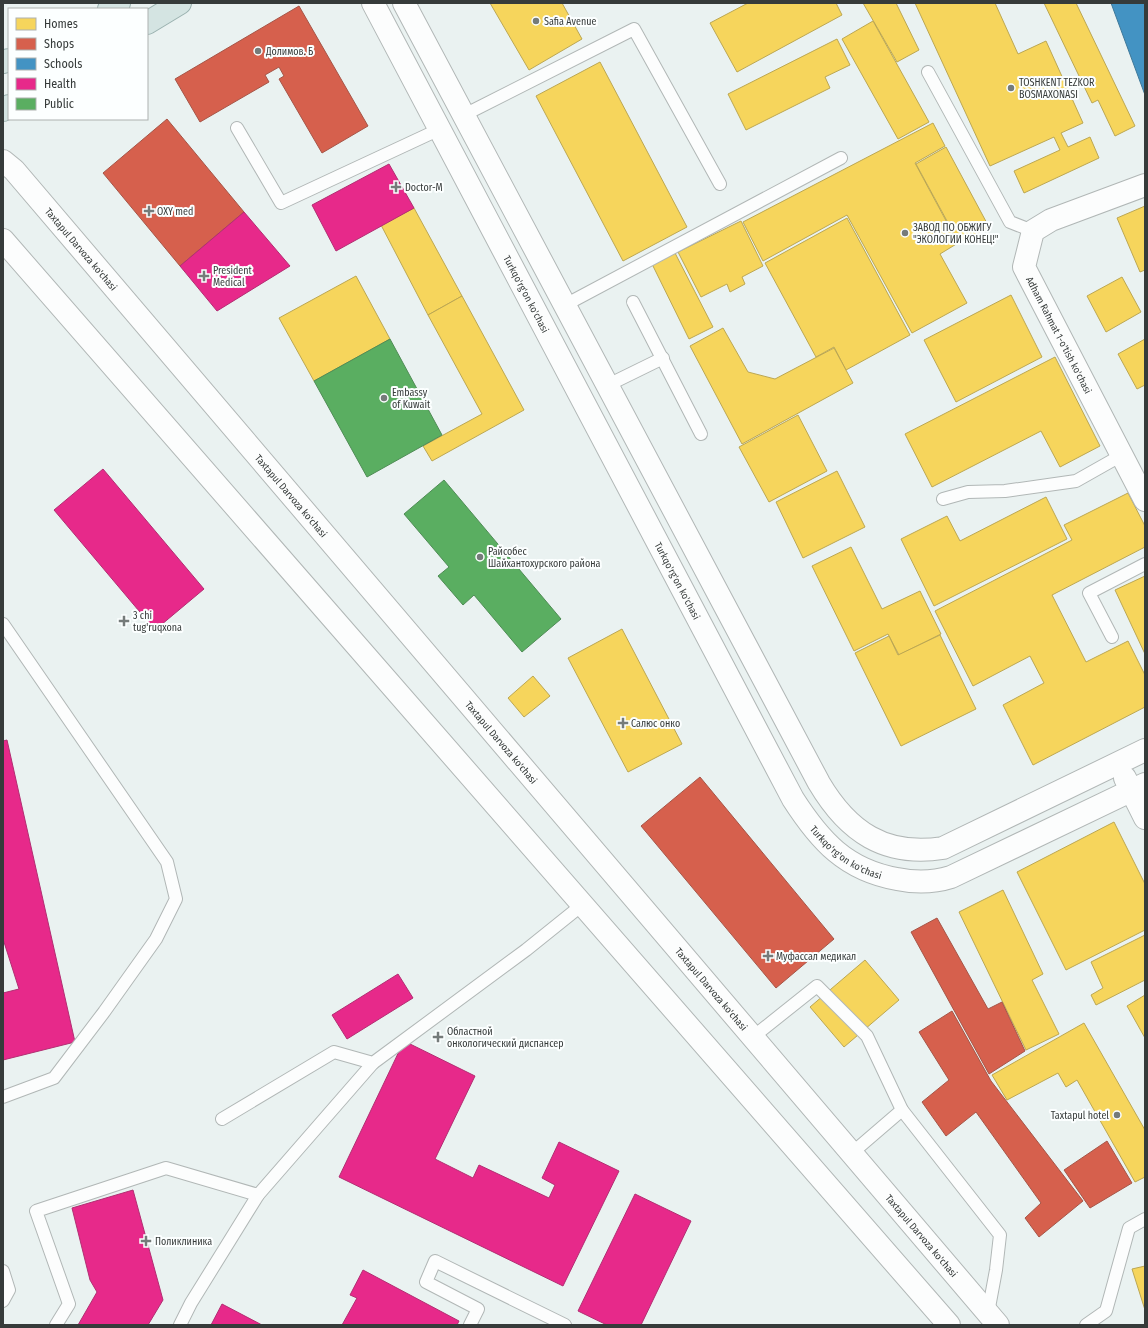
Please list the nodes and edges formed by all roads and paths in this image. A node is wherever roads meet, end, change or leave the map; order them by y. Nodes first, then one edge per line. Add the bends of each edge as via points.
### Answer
1 (180, 3) edge
2 (374, 3) edge
3 (404, 3) edge
4 (148, 22) edge
5 (928, 72) dead end
6 (464, 115) junction
7 (237, 128) dead end
8 (440, 129) junction
9 (842, 158) dead end
10 (3, 161) edge
11 (720, 184) dead end
12 (1145, 185) edge
13 (1033, 231) junction
14 (3, 240) edge
15 (633, 302) dead end
16 (565, 305) junction
17 (662, 358) junction
18 (608, 385) junction
19 (701, 434) dead end
20 (1122, 455) junction
21 (943, 499) dead end
22 (1145, 500) edge
23 (1145, 564) edge
24 (3, 624) edge
25 (1112, 637) dead end
26 (1145, 750) edge
27 (1118, 764) junction
28 (1138, 787) edge
29 (1145, 818) edge
30 (582, 905) junction
31 (753, 1037) junction
32 (373, 1063) junction
33 (3, 1097) edge
34 (902, 1110) junction
35 (222, 1119) dead end
36 (852, 1153) junction
37 (258, 1195) junction
38 (1145, 1219) edge
39 (3, 1271) edge
40 (3, 1301) edge
41 (993, 1319) edge
42 (940, 1322) edge
43 (56, 1325) edge
44 (180, 1325) edge
45 (470, 1325) edge
46 (565, 1325) edge
47 (1086, 1325) edge

1 - 4 highway
2 - 8 street, Turkqo'rg'on ko'chasi
3 - 6 street
5 - 13 lane via 1010,222
6 - 11 lane via 634,29
6 - 16 street
7 - 8 lane via 281,204
8 - 28 street, Turkqo'rg'on ko'chasi via 793,799 825,842 850,862 883,876 918,882 940,881
9 - 16 lane
10 - 31 street, Taxtapul Darvoza ko'chasi via 14,170
12 - 13 street via 1051,220
13 - 20 street, Adham Rahmat 1-o'tish ko'chasi via 1024,268
14 - 30 street
15 - 17 lane
16 - 18 street
17 - 18 lane
17 - 19 lane
18 - 27 street via 819,784 837,810 857,830 874,840 910,850 943,848
20 - 21 lane via 1076,481 1005,491 968,492
20 - 22 street, Adham Rahmat 1-o'tish ko'chasi
23 - 25 lane via 1089,593
24 - 33 lane via 167,862 176,899 156,939 54,1078
26 - 27 street
27 - 28 street
28 - 29 street
30 - 32 lane via 521,954
30 - 42 street
31 - 34 lane via 817,986 867,1036
31 - 36 street, Taxtapul Darvoza ko'chasi
32 - 35 lane via 334,1052
32 - 37 lane
34 - 36 lane
34 - 41 lane via 1000,1235
36 - 41 street, Taxtapul Darvoza ko'chasi
37 - 43 lane via 166,1168 36,1211 69,1304
37 - 44 lane
38 - 47 lane via 1129,1228 1106,1312
39 - 40 lane via 9,1290
45 - 46 lane via 478,1310 426,1282 435,1261

